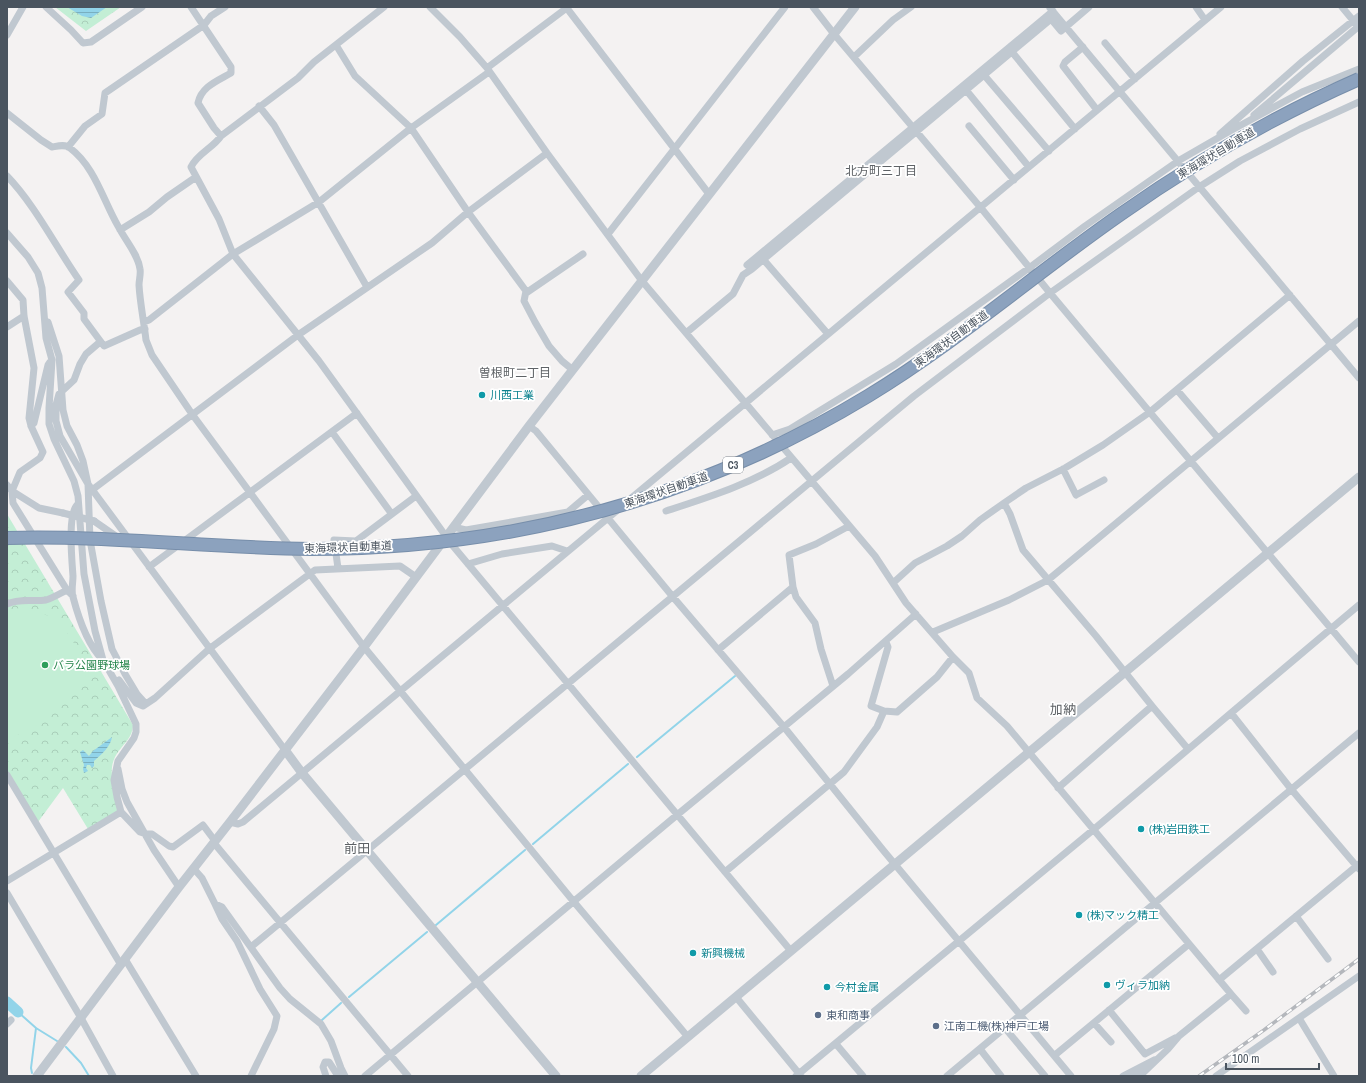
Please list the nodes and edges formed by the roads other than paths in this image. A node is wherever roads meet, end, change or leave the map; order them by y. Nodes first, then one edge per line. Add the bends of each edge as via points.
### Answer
1 (23, 7) edge
2 (46, 7) edge
3 (142, 7) edge
4 (191, 7) edge
5 (225, 7) edge
6 (384, 7) edge
7 (430, 7) edge
8 (567, 7) edge
9 (785, 7) edge
10 (813, 7) edge
11 (855, 7) edge
12 (910, 7) edge
13 (1089, 7) edge
14 (1196, 7) edge
15 (1221, 7) edge
16 (1342, 7) edge
17 (1051, 9) edge
18 (1356, 18) edge
19 (1205, 20) junction
20 (204, 25) junction
21 (1066, 27) junction
22 (1359, 27) edge
23 (834, 34) junction
24 (7, 35) edge
25 (1105, 43) dead end
26 (336, 45) junction
27 (1083, 47) junction
28 (1012, 52) junction
29 (854, 57) junction
30 (1359, 69) edge
31 (488, 70) junction
32 (984, 75) junction
33 (1135, 79) junction
34 (1359, 79) edge
35 (966, 90) junction
36 (1120, 91) junction
37 (1359, 102) edge
38 (259, 106) junction
39 (1097, 110) junction
40 (7, 113) edge
41 (1243, 124) junction
42 (969, 126) dead end
43 (411, 128) junction
44 (915, 129) junction
45 (1075, 129) junction
46 (221, 136) junction
47 (1208, 144) junction
48 (68, 147) junction
49 (674, 149) junction
50 (1048, 151) junction
51 (547, 153) junction
52 (1178, 161) junction
53 (1029, 167) junction
54 (7, 176) edge
55 (196, 177) junction
56 (1014, 180) junction
57 (1199, 187) junction
58 (709, 194) junction
59 (319, 202) junction
60 (980, 208) junction
61 (468, 212) junction
62 (120, 230) junction
63 (7, 233) edge
64 (608, 234) junction
65 (233, 254) junction
66 (583, 254) dead end
67 (763, 259) junction
68 (1029, 268) junction
69 (752, 269) junction
70 (7, 281) edge
71 (642, 281) junction
72 (367, 287) junction
73 (526, 293) junction
74 (1050, 294) junction
75 (1290, 295) junction
76 (24, 316) junction
77 (45, 317) junction
78 (1359, 321) edge
79 (144, 326) junction
80 (7, 327) edge
81 (686, 333) junction
82 (828, 334) junction
83 (298, 335) junction
84 (100, 342) junction
85 (1331, 344) junction
86 (52, 360) junction
87 (573, 370) junction
88 (1359, 378) edge
89 (62, 390) junction
90 (1177, 390) junction
91 (745, 403) junction
92 (1150, 412) junction
93 (356, 413) junction
94 (192, 414) junction
95 (31, 426) junction
96 (529, 426) junction
97 (332, 432) junction
98 (772, 435) junction
99 (57, 438) junction
100 (1218, 438) junction
101 (792, 458) junction
102 (1191, 461) junction
103 (1064, 469) junction
104 (1359, 477) edge
105 (1104, 480) dead end
106 (812, 481) junction
107 (7, 485) edge
108 (90, 487) junction
109 (12, 491) junction
110 (249, 493) junction
111 (588, 495) junction
112 (416, 496) junction
113 (1004, 503) junction
114 (78, 504) junction
115 (666, 511) dead end
116 (391, 514) junction
117 (607, 518) junction
118 (850, 526) junction
119 (454, 527) junction
120 (446, 537) junction
121 (7, 538) edge
122 (567, 551) junction
123 (138, 553) junction
124 (1268, 553) junction
125 (468, 564) junction
126 (149, 567) junction
127 (338, 568) junction
128 (310, 574) junction
129 (416, 577) junction
130 (1048, 580) junction
131 (893, 583) junction
132 (793, 587) junction
133 (67, 590) junction
134 (73, 596) junction
135 (673, 597) junction
136 (7, 604) edge
137 (502, 605) junction
138 (1359, 606) edge
139 (916, 614) junction
140 (1331, 629) junction
141 (933, 632) junction
142 (886, 642) junction
143 (364, 647) junction
144 (209, 649) junction
145 (718, 650) junction
146 (953, 658) junction
147 (103, 660) junction
148 (1359, 662) edge
149 (108, 668) junction
150 (1126, 672) junction
151 (568, 684) junction
152 (833, 686) junction
153 (400, 691) junction
154 (146, 704) junction
155 (1152, 706) junction
156 (884, 712) junction
157 (1230, 713) junction
158 (784, 727) junction
159 (1359, 733) edge
160 (1188, 749) junction
161 (285, 750) junction
162 (1029, 753) junction
163 (117, 767) junction
164 (465, 770) junction
165 (302, 773) junction
166 (7, 775) edge
167 (830, 784) junction
168 (1058, 788) junction
169 (1291, 789) junction
170 (121, 812) junction
171 (678, 815) junction
172 (230, 822) junction
173 (1093, 830) junction
174 (146, 834) junction
175 (214, 842) junction
176 (368, 851) junction
177 (54, 853) junction
178 (896, 864) junction
179 (1358, 866) edge
180 (194, 869) junction
181 (725, 872) junction
182 (7, 881) edge
183 (179, 887) junction
184 (7, 893) edge
185 (574, 902) junction
186 (1155, 903) junction
187 (215, 904) junction
188 (1296, 916) junction
189 (281, 923) junction
190 (959, 941) junction
191 (1189, 944) junction
192 (251, 947) junction
193 (1257, 949) junction
194 (792, 951) junction
195 (1328, 959) dead end
196 (123, 962) junction
197 (1273, 972) dead end
198 (1359, 976) edge
199 (1219, 980) junction
200 (477, 983) junction
201 (1231, 994) junction
202 (736, 997) junction
203 (1109, 1010) junction
204 (1246, 1011) dead end
205 (1021, 1015) junction
206 (81, 1018) junction
207 (1299, 1018) junction
208 (1094, 1023) junction
209 (1005, 1028) junction
210 (1178, 1036) junction
211 (688, 1037) junction
212 (1110, 1042) dead end
213 (836, 1044) junction
214 (980, 1049) junction
215 (390, 1055) junction
216 (1054, 1055) junction
217 (1159, 1057) junction
218 (799, 1075) edge
219 (37, 1076) edge
220 (113, 1076) edge
221 (196, 1076) edge
222 (251, 1076) edge
223 (326, 1076) edge
224 (338, 1076) edge
225 (345, 1076) edge
226 (365, 1076) edge
227 (408, 1076) edge
228 (556, 1076) edge
229 (641, 1076) edge
230 (863, 1076) edge
231 (947, 1076) edge
232 (1001, 1076) edge
233 (1045, 1076) edge
234 (1071, 1076) edge
235 (1123, 1076) edge
236 (1136, 1076) edge
237 (1216, 1076) edge
238 (1334, 1076) edge

1 - 24 street
2 - 3 street via 83,42 91,42
4 - 20 street
5 - 20 street via 211,16
6 - 26 street
7 - 31 street
8 - 31 street
8 - 49 street
9 - 49 street
10 - 23 street
11 - 23 street
12 - 29 street
13 - 21 street
14 - 19 street
15 - 19 street
16 - 18 street
17 - 21 street
17 - 44 street
18 - 22 street
18 - 47 street
19 - 33 street
20 - 46 street via 232,67 231,73 208,86 198,103
20 - 48 street via 105,93 102,114 85,126
21 - 27 street
21 - 28 street via 1061,30 1052,19
22 - 41 street
23 - 29 street
23 - 58 street
25 - 33 street
26 - 38 street via 298,78
26 - 43 street via 355,76
27 - 36 street
27 - 39 street via 1063,66
28 - 32 street
28 - 45 street
29 - 44 street
30 - 41 street via 1302,92
31 - 43 street
31 - 51 street
32 - 35 street
32 - 50 street
33 - 36 street
34 - 121 highway, 東海環状自動車道 / C3, bridge via 1251,132 1182,172 1058,259 920,362 869,395 761,453 654,496 552,524 496,535 373,548 310,549
35 - 44 street
35 - 53 street
36 - 39 street
36 - 52 street
37 - 57 street via 1300,129 1240,161
38 - 46 street
38 - 59 street via 274,125
39 - 45 street
40 - 48 street via 52,147
41 - 47 street
42 - 56 street
43 - 59 street
43 - 61 street
44 - 60 street
44 - 67 street
44 - 69 street via 747,265
45 - 50 street
46 - 55 street via 193,162 191,167
47 - 52 street
48 - 62 street via 79,156 90,172
49 - 58 street
49 - 64 street
50 - 53 street
51 - 61 street
51 - 64 street
52 - 57 street
52 - 68 street
53 - 56 street
54 - 84 street via 52,237 79,280 68,292 84,313 84,319
55 - 62 street
55 - 65 street via 219,219
56 - 60 street
57 - 74 street
57 - 75 street
58 - 71 street
59 - 65 street
59 - 72 street
60 - 68 street
60 - 82 street
61 - 72 street via 432,243
61 - 73 street via 515,274
62 - 79 street via 140,269 139,286
63 - 77 street via 38,273
64 - 71 street
65 - 79 street
65 - 83 street
66 - 73 street
67 - 69 street
67 - 82 street
68 - 74 street
68 - 98 street via 896,364 790,429
69 - 81 street via 743,276 733,294
70 - 76 street via 23,300
71 - 81 street
71 - 87 street
72 - 83 street
73 - 87 street via 524,301 549,346
74 - 92 street
74 - 106 street via 914,396
75 - 85 street
75 - 90 street
76 - 80 street
76 - 95 street via 34,368 29,418
77 - 86 street via 46,338
77 - 89 street via 59,356
78 - 85 street
79 - 84 street via 104,346
79 - 94 street via 152,355
81 - 91 street
82 - 91 street
83 - 93 street
83 - 94 street
84 - 89 street via 86,354 74,380
85 - 88 street
85 - 100 street
86 - 95 street via 48,364 34,423
86 - 99 street via 48,408 50,424
87 - 96 street
89 - 99 street via 56,405
89 - 108 street via 67,426 84,461
90 - 92 street
90 - 100 street
91 - 98 street
91 - 117 street
92 - 102 street
92 - 103 street
93 - 97 street
93 - 112 street
94 - 108 street
94 - 110 street
95 - 109 street via 43,452 40,458 20,472
96 - 111 street via 536,431
96 - 119 street
97 - 110 street
97 - 116 street
98 - 101 street
99 - 108 street
99 - 114 street via 74,482
100 - 102 street
101 - 106 street
101 - 115 street via 718,494
102 - 124 street
102 - 130 street
103 - 105 street via 1076,495
103 - 113 street via 1026,488
104 - 124 street
106 - 118 street
106 - 135 street
107 - 109 street
108 - 123 street
108 - 154 street via 90,540 112,649 125,674
109 - 123 street, bridge via 39,508 97,522
109 - 133 street via 13,503
110 - 126 street
110 - 128 street
111 - 117 street
111 - 119 street via 568,512 466,530
112 - 116 street
112 - 120 street
113 - 130 street via 1023,550
113 - 131 street via 962,536 915,563
114 - 134 street via 72,513
114 - 147 street via 84,574
116 - 127 street via 356,541 334,540
117 - 122 street
117 - 135 street
118 - 131 street
118 - 132 street via 789,555
119 - 120 street
120 - 125 street
120 - 129 street
122 - 125 street via 552,546 502,554
122 - 137 street
123 - 126 street
124 - 140 street
124 - 150 street
125 - 137 street
126 - 144 street
127 - 128 street via 315,570
127 - 129 street via 400,566
128 - 143 street
128 - 144 street
129 - 143 street
130 - 141 street via 1009,600
130 - 150 street
131 - 139 street
132 - 145 street
132 - 152 street via 796,597 815,623
133 - 134 street
133 - 136 street via 47,600 13,601
134 - 147 street via 85,630
135 - 145 street
135 - 151 street
137 - 151 street
137 - 153 street
138 - 140 street
139 - 141 street
139 - 142 street
140 - 148 street
140 - 157 street
141 - 146 street
142 - 152 street
142 - 156 street via 888,647 871,706
143 - 153 street
143 - 161 street
144 - 154 street
144 - 161 street
145 - 158 street
146 - 156 street via 937,677 897,712
146 - 162 street via 969,673 977,698 1007,726
147 - 149 street
149 - 154 street via 136,704
149 - 163 street via 136,724 136,732
150 - 155 street
150 - 162 street
151 - 164 street
151 - 171 street
152 - 158 street
153 - 164 street
153 - 165 street
155 - 160 street
155 - 168 street
156 - 167 street via 877,727 844,772
157 - 160 street
157 - 169 street
158 - 167 street
158 - 171 street
159 - 169 street
160 - 173 street
161 - 165 street
161 - 172 street
162 - 168 street
162 - 178 street
163 - 170 street via 114,780
163 - 174 street via 127,802
164 - 176 street
164 - 185 street
165 - 172 street via 243,822
165 - 176 street
166 - 177 street
167 - 178 street
167 - 181 street
168 - 173 street
169 - 179 street
169 - 186 street
170 - 174 street via 140,832
170 - 177 street
171 - 181 street
171 - 185 street
172 - 175 street
173 - 186 street
173 - 190 street
174 - 175 street via 157,836 169,846 173,846 203,825
174 - 183 street
175 - 180 street
175 - 189 street
176 - 189 street
176 - 200 street
177 - 182 street
177 - 196 street
178 - 190 street
178 - 194 street
179 - 188 street
180 - 183 street
180 - 187 street via 202,878
181 - 194 street
183 - 196 street
184 - 206 street
185 - 200 street
185 - 211 street
186 - 191 street
186 - 205 street
187 - 192 street via 222,906
187 - 222 street via 277,1016 274,1028
188 - 193 street
188 - 195 street
189 - 192 street
189 - 215 street
190 - 205 street
190 - 213 street
191 - 199 street
191 - 203 street
192 - 225 street via 280,988 321,1024
193 - 197 street
193 - 199 street
194 - 202 street
196 - 206 street
196 - 221 street
198 - 207 street
199 - 201 street
200 - 215 street
200 - 228 street
201 - 204 street
201 - 210 street
202 - 211 street
202 - 218 street
203 - 208 street
203 - 210 street via 1145,1054
205 - 209 street
205 - 216 street
206 - 219 street
206 - 220 street
207 - 237 street
207 - 238 street
208 - 212 street
208 - 216 street
209 - 214 street
209 - 233 street
210 - 217 street
211 - 229 street
213 - 218 street
213 - 230 street
214 - 231 street
214 - 232 street
215 - 226 street
215 - 227 street
216 - 234 street
217 - 235 street
217 - 236 street via 1144,1072
223 - 224 street via 323,1067 325,1062 329,1062

